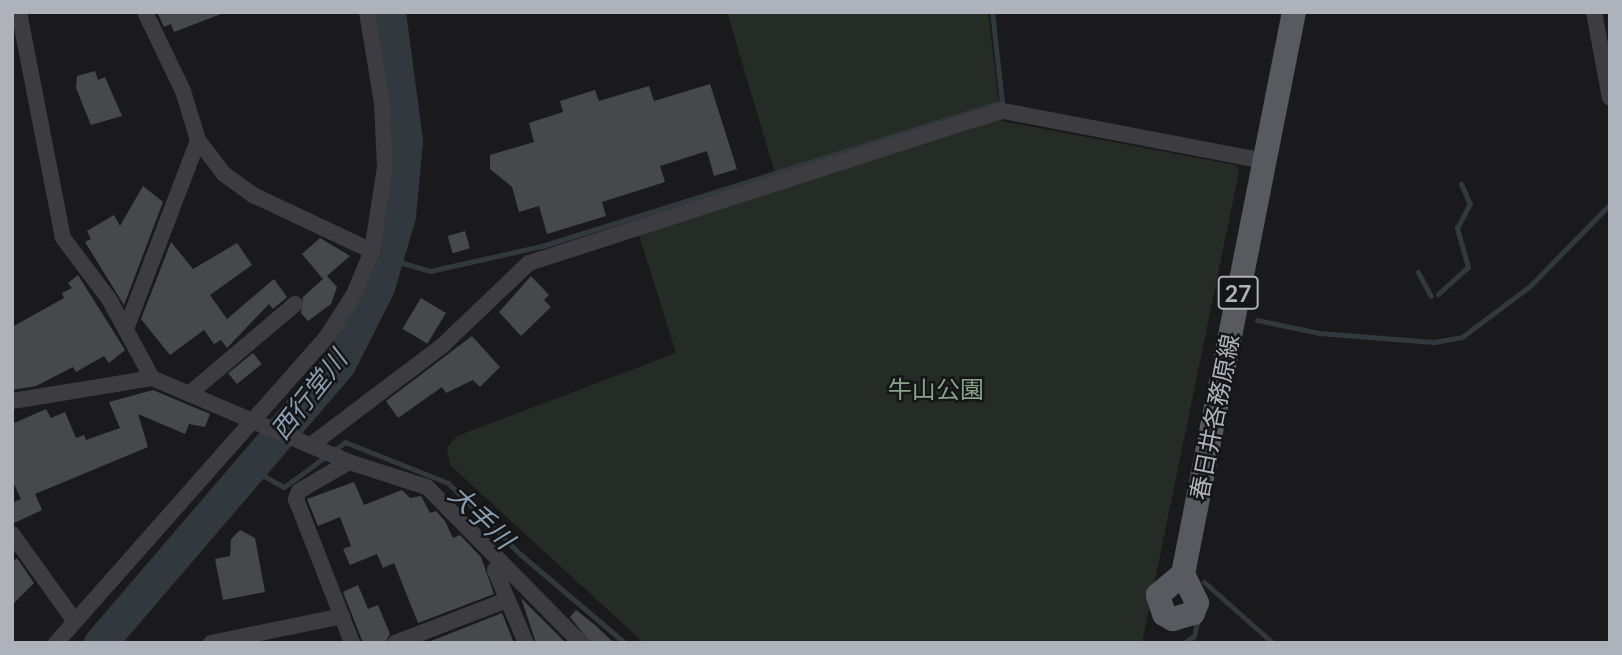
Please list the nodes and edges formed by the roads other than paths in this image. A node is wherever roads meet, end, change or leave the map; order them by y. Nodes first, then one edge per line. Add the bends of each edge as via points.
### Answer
1 (145, 12) edge
2 (367, 12) edge
3 (1294, 12) edge
4 (1594, 12) edge
5 (17, 14) edge
6 (1610, 98) edge
7 (198, 140) junction
8 (1265, 161) junction
9 (372, 251) junction
10 (295, 304) dead end
11 (126, 329) junction
12 (152, 377) junction
13 (189, 394) junction
14 (12, 401) edge
15 (251, 421) junction
16 (311, 444) junction
17 (349, 462) junction
18 (12, 534) edge
19 (501, 562) junction
20 (1182, 574) dead end
21 (507, 600) junction
22 (342, 616) junction
23 (75, 620) junction
24 (56, 643) edge
25 (212, 643) edge
26 (352, 643) edge
27 (396, 643) edge
28 (526, 643) edge
29 (581, 643) edge

1 - 7 street via 183,91
2 - 9 street via 382,103 385,167
3 - 8 main road, 春日井各務原線 / 27
4 - 6 street
5 - 11 street via 63,238
7 - 9 street via 224,174 254,195
7 - 11 street
8 - 16 street via 1003,111 529,263 442,345
8 - 20 main road, 春日井各務原線 / 27
9 - 15 street via 354,294 326,338
10 - 13 street
11 - 12 street
12 - 13 street
12 - 14 street
13 - 15 street
15 - 16 street
15 - 23 street
16 - 17 street
17 - 19 street via 443,497
17 - 22 street via 299,491 296,499
18 - 23 street
19 - 21 street via 495,570
19 - 29 street
21 - 27 street
21 - 28 street
22 - 25 street
22 - 26 street
23 - 24 street

